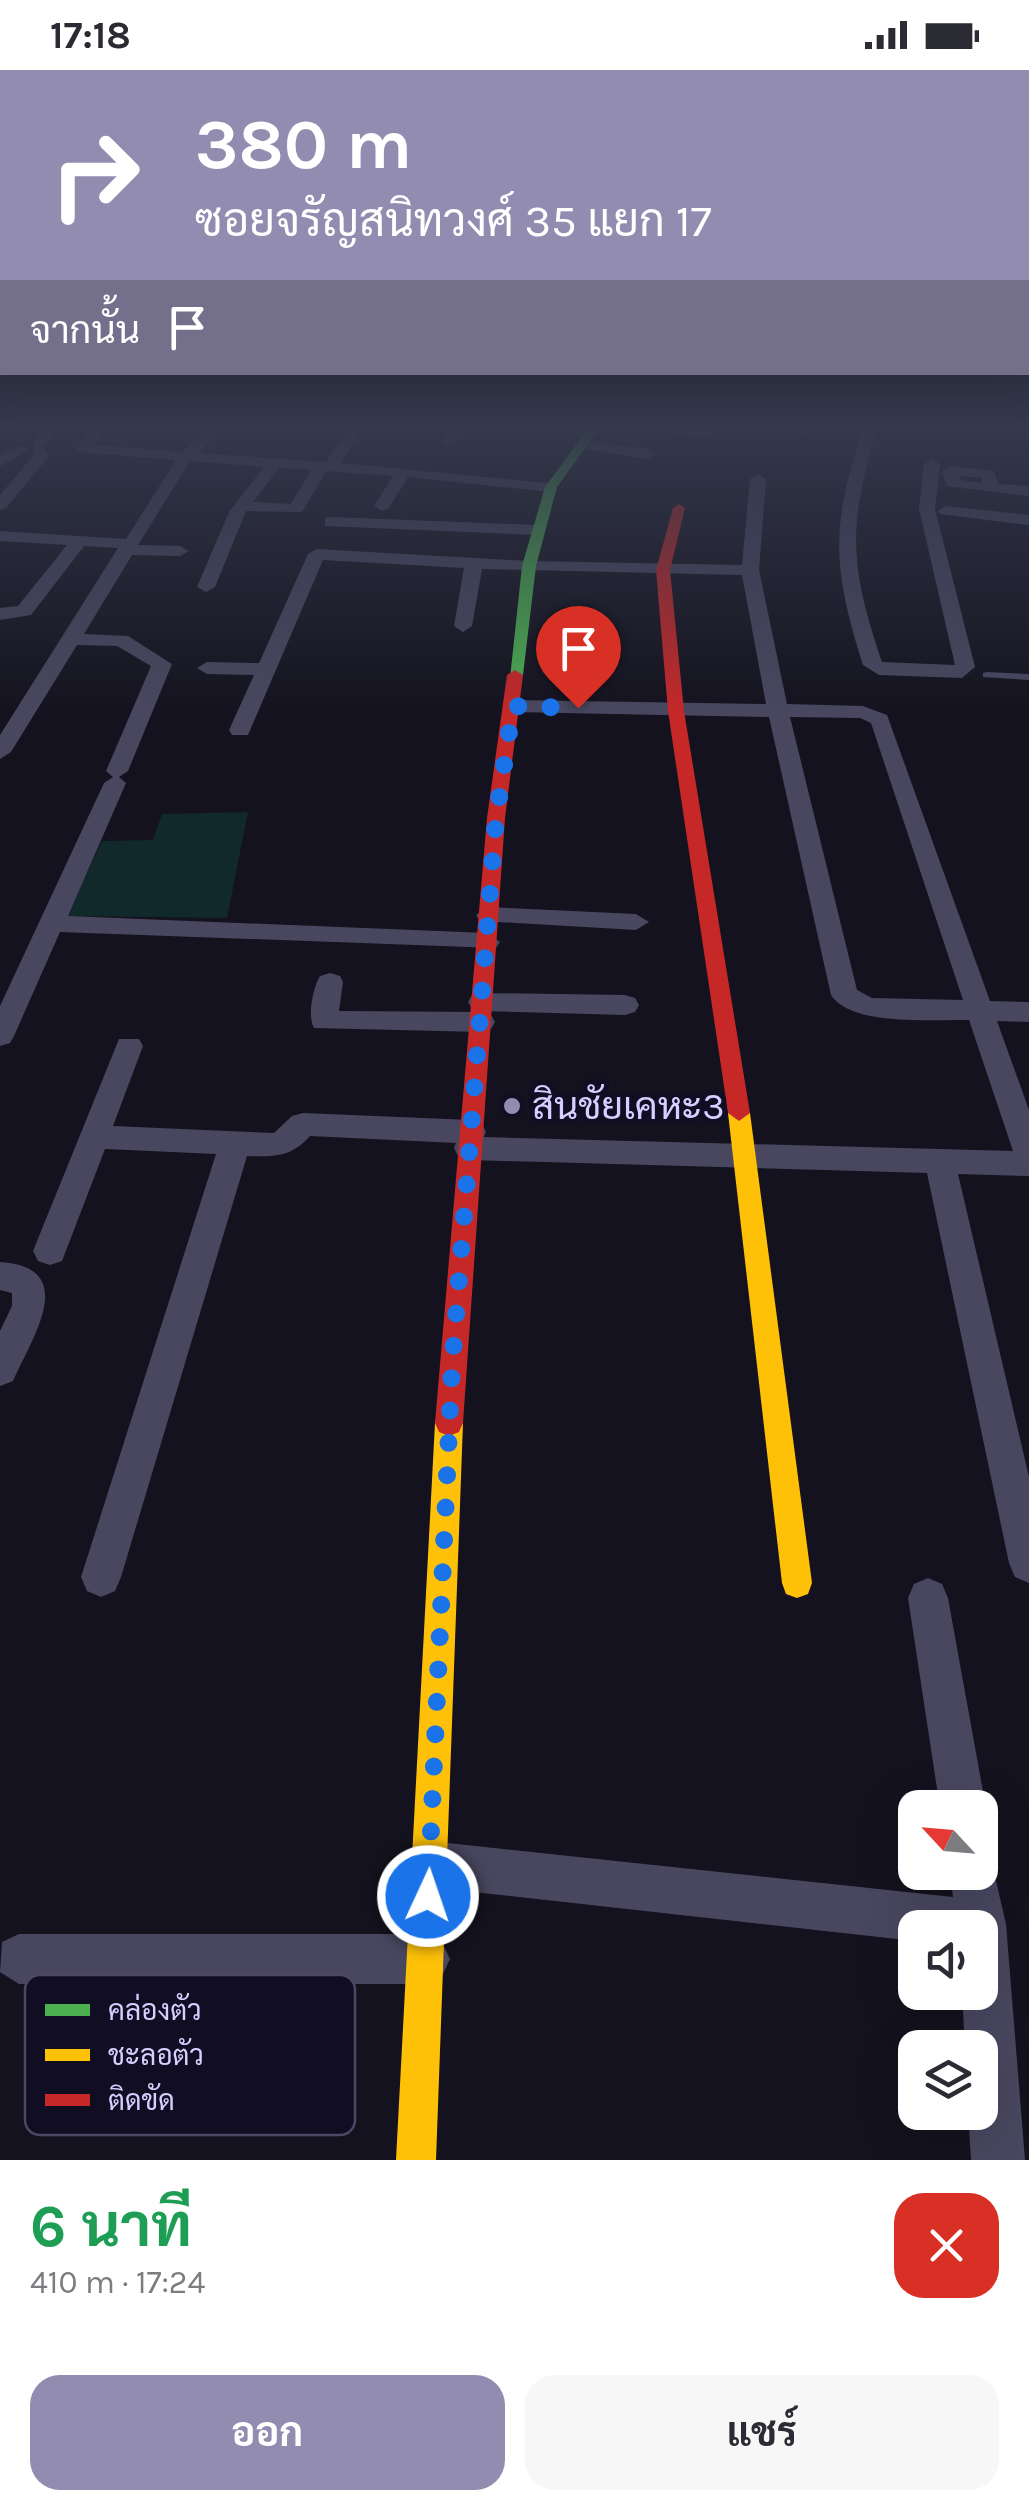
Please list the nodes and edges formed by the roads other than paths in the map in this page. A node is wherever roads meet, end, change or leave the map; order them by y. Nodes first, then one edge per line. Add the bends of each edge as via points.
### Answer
1 (145, 521) edge
2 (236, 521) edge
3 (332, 521) edge
4 (521, 521) edge
5 (541, 521) edge
6 (675, 521) edge
7 (754, 521) edge
8 (849, 521) edge
9 (930, 521) edge
10 (538, 530) junction
11 (0, 536) edge
12 (79, 541) junction
13 (128, 547) junction
14 (180, 551) dead end
15 (317, 554) junction
16 (474, 563) junction
17 (529, 566) junction
18 (663, 570) junction
19 (750, 570) junction
20 (206, 587) dead end
21 (0, 614) edge
22 (463, 626) dead end
23 (70, 640) junction
24 (207, 668) dead end
25 (267, 669) junction
26 (986, 675) dead end
27 (1029, 677) edge
28 (513, 706) junction
29 (676, 711) junction
30 (778, 712) junction
31 (240, 730) dead end
32 (3, 742) edge
33 (636, 922) dead end
34 (49, 923) junction
35 (488, 929) junction
36 (330, 982) dead end
37 (624, 1005) dead end
38 (977, 1011) junction
39 (482, 1012) junction
40 (1029, 1012) edge
41 (0, 1036) edge
42 (129, 1046) dead end
43 (97, 1137) junction
44 (470, 1140) junction
45 (234, 1146) junction
46 (1029, 1154) edge
47 (746, 1157) junction
48 (940, 1162) junction
49 (1029, 1164) edge
50 (50, 1251) dead end
51 (0, 1276) edge
52 (0, 1370) edge
53 (1029, 1563) edge
54 (101, 1578) dead end
55 (797, 1583) dead end
56 (928, 1598) dead end
57 (960, 1790) edge
58 (429, 1864) junction
59 (898, 1915) edge
60 (425, 1958) junction
61 (19, 1959) dead end
62 (988, 2010) edge
63 (416, 2160) edge
64 (998, 2160) edge

1 - 13 street
2 - 20 street
3 - 15 street
4 - 10 street
5 - 10 street
6 - 18 street
7 - 19 street
8 - 9 street via 848,570 873,665 954,674 965,667
10 - 17 street
11 - 12 street
12 - 13 street
12 - 21 street via 24,611
13 - 14 street
13 - 23 street
15 - 16 street
15 - 25 street
16 - 17 street
16 - 22 street
17 - 18 street
17 - 28 street
18 - 19 street
18 - 29 street
19 - 30 street
23 - 32 street
23 - 34 street via 122,640 162,664
24 - 25 street
25 - 31 street
26 - 27 lane
28 - 29 street
28 - 35 street
29 - 30 street
29 - 47 street
30 - 38 street via 862,712 880,719
30 - 38 street via 845,995 867,1007
33 - 35 street
34 - 35 street
34 - 41 street
35 - 39 street
36 - 39 street via 324,1021
37 - 39 street
38 - 40 street
38 - 46 street
39 - 44 street
42 - 43 street
43 - 45 street
43 - 50 street
44 - 45 street via 303,1124 282,1144
44 - 47 street
44 - 58 street via 452,1366
45 - 54 street
47 - 48 street
47 - 55 street
48 - 49 street
48 - 53 street
51 - 52 street via 29,1286 29,1306
56 - 57 street
58 - 59 street
58 - 60 street
60 - 61 street
60 - 63 street
62 - 64 street

